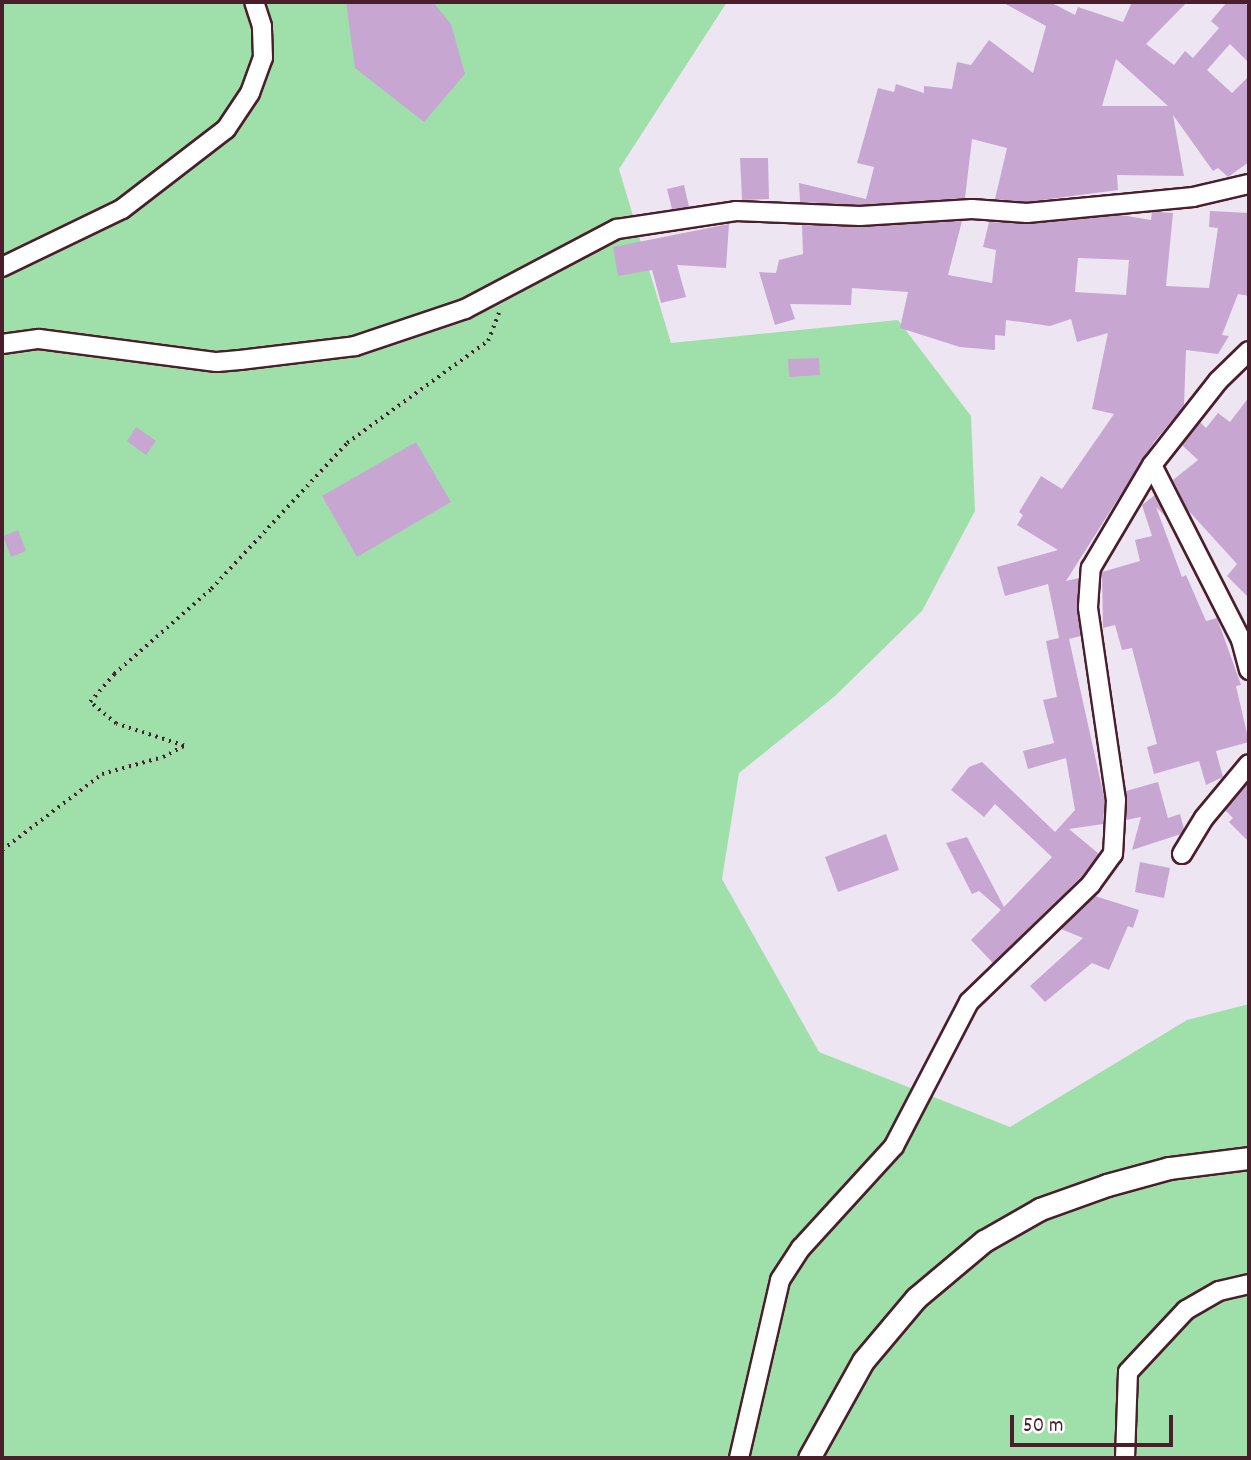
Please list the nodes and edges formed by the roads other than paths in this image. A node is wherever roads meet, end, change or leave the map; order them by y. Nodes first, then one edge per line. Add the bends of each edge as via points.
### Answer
1 (254, 2) edge
2 (1249, 184) edge
3 (2, 267) edge
4 (2, 344) edge
5 (1249, 351) edge
6 (1152, 465) junction
7 (1245, 635) edge
8 (1249, 670) edge
9 (1249, 764) edge
10 (1182, 854) dead end
11 (1249, 1158) edge
12 (1249, 1284) edge
13 (739, 1458) edge
14 (809, 1458) edge
15 (1125, 1458) edge

1 - 3 street via 262,26 262,58 250,93 226,129 122,209
2 - 4 street via 1193,197 1027,213 972,209 860,216 736,211 617,229 465,309 355,346 217,362 39,339
5 - 6 street via 1218,381
6 - 7 street
6 - 13 street via 1091,568 1088,607 1116,800 1113,854 1091,884 969,1003 894,1146 801,1248 780,1280
7 - 8 street
9 - 10 street via 1204,818
11 - 14 street via 1169,1168 1107,1185 1040,1209 984,1241 916,1298 863,1361
12 - 15 street via 1219,1291 1186,1310 1128,1372

